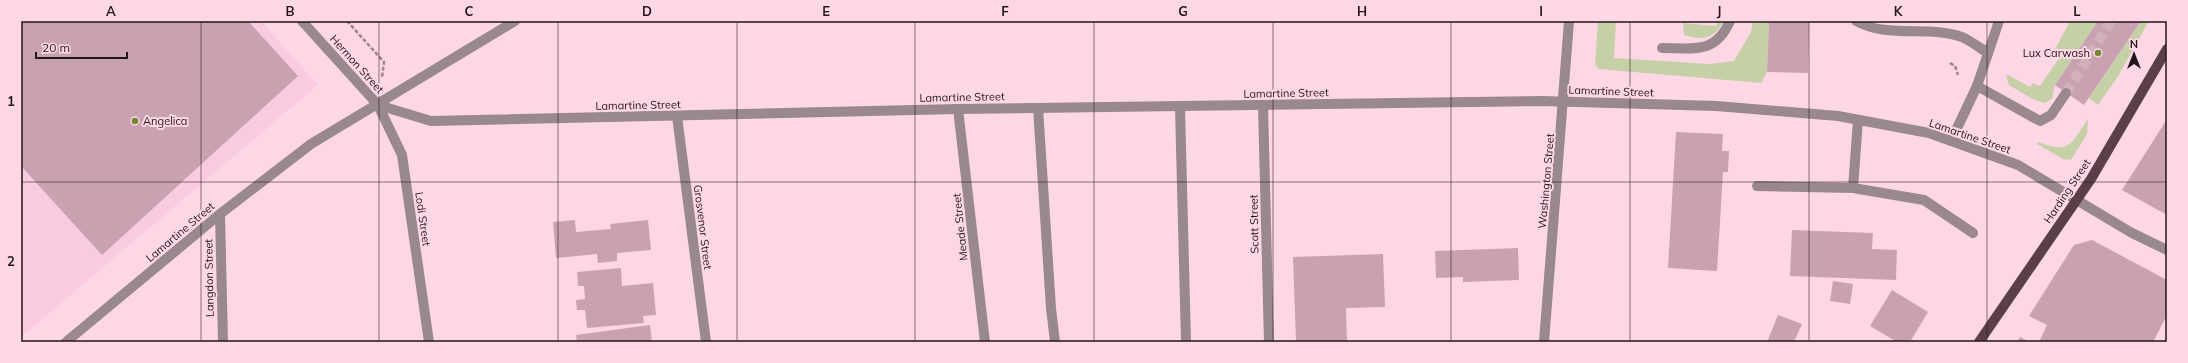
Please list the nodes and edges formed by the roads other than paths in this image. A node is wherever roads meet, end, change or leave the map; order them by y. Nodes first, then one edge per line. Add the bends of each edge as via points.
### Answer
1 (302, 21) edge
2 (515, 21) edge
3 (1569, 21) edge
4 (1730, 21) edge
5 (1856, 21) edge
6 (1999, 21) edge
7 (1662, 48) dead end
8 (2167, 49) edge
9 (1988, 53) junction
10 (1977, 86) junction
11 (2066, 93) tunnel mouth
12 (1564, 101) junction
13 (378, 105) junction
14 (1263, 106) junction
15 (1180, 107) junction
16 (1038, 108) junction
17 (958, 109) junction
18 (677, 116) junction
19 (1858, 120) junction
20 (1951, 141) junction
21 (1757, 186) dead end
22 (1853, 188) junction
23 (2076, 200) junction
24 (220, 214) junction
25 (1973, 233) dead end
26 (2167, 250) edge
27 (66, 342) edge
28 (223, 342) edge
29 (429, 342) edge
30 (706, 342) edge
31 (985, 342) edge
32 (1055, 342) edge
33 (1186, 342) edge
34 (1269, 342) edge
35 (1544, 342) edge
36 (1979, 342) edge

1 - 13 street, Hermon Street
2 - 13 street, Lamartine Street
3 - 12 street, Washington Street
4 - 7 street via 1716,42 1700,48
5 - 9 street via 1869,28 1947,34 1963,38
6 - 9 street
8 - 23 main road, Harding Street
9 - 10 street
10 - 11 street via 2040,121 2051,115
10 - 20 street
12 - 14 street, Lamartine Street
12 - 19 street, Lamartine Street via 1716,106 1838,116
12 - 35 street, Washington Street
13 - 18 street, Lamartine Street via 431,121
13 - 24 street, Lamartine Street via 311,144
13 - 29 street, Lodi Street via 402,155
14 - 15 street, Lamartine Street
14 - 34 street, Scott Street
15 - 16 street, Lamartine Street
15 - 33 street
16 - 17 street, Lamartine Street
16 - 32 street
17 - 18 street, Lamartine Street
17 - 31 street, Meade Street
18 - 30 street, Grosvenor Street
19 - 20 street, Lamartine Street via 1929,133
19 - 22 street
20 - 23 street, Lamartine Street via 2018,165
21 - 22 street
22 - 25 street via 1924,200
23 - 26 street, Lamartine Street
23 - 36 main road, Harding Street
24 - 27 street, Lamartine Street
24 - 28 street, Langdon Street

